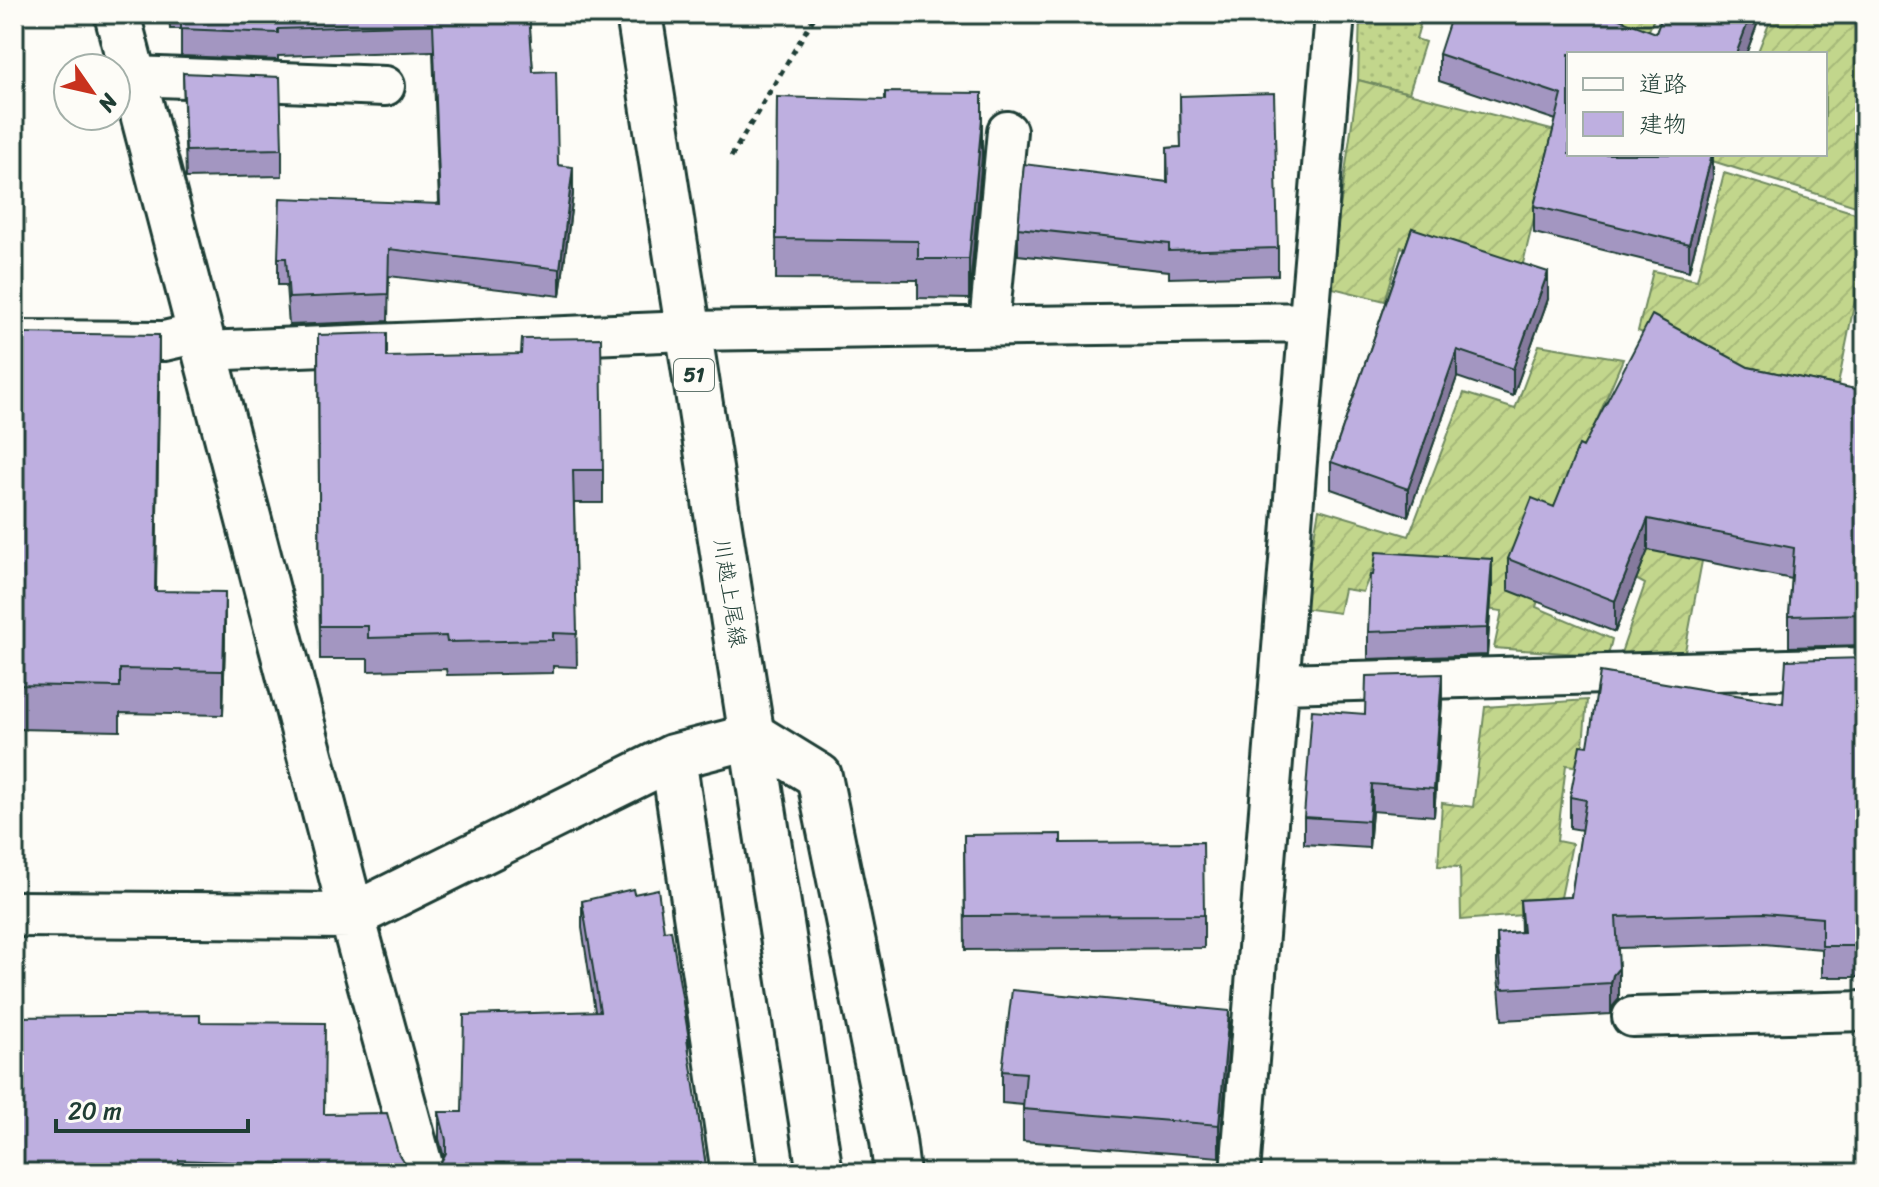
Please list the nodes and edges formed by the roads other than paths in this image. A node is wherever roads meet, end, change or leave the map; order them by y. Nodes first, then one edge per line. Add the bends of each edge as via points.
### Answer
1 (117, 14) edge
2 (639, 14) edge
3 (1335, 14) edge
4 (135, 76) junction
5 (385, 86) dead end
6 (1007, 131) dead end
7 (1307, 322) junction
8 (989, 326) junction
9 (687, 331) junction
10 (14, 340) edge
11 (202, 342) junction
12 (1865, 667) edge
13 (1281, 683) junction
14 (754, 736) junction
15 (673, 757) junction
16 (14, 914) edge
17 (352, 916) junction
18 (1865, 1011) edge
19 (1632, 1017) dead end
20 (422, 1173) edge
21 (734, 1173) edge
22 (820, 1173) edge
23 (897, 1173) edge
24 (1240, 1173) edge

1 - 4 street
2 - 9 street, 川越上尾線 / 51
3 - 7 lane
4 - 5 lane
4 - 11 street
6 - 8 lane
7 - 8 lane
7 - 13 lane
8 - 9 lane
9 - 11 lane
9 - 14 street, 川越上尾線 / 51
10 - 11 lane
11 - 17 street
12 - 13 lane
13 - 24 lane
14 - 15 street
14 - 22 street, 川越上尾線 / 51
14 - 23 street via 819,776
15 - 17 street
15 - 21 street
16 - 17 street
17 - 20 street
18 - 19 lane

